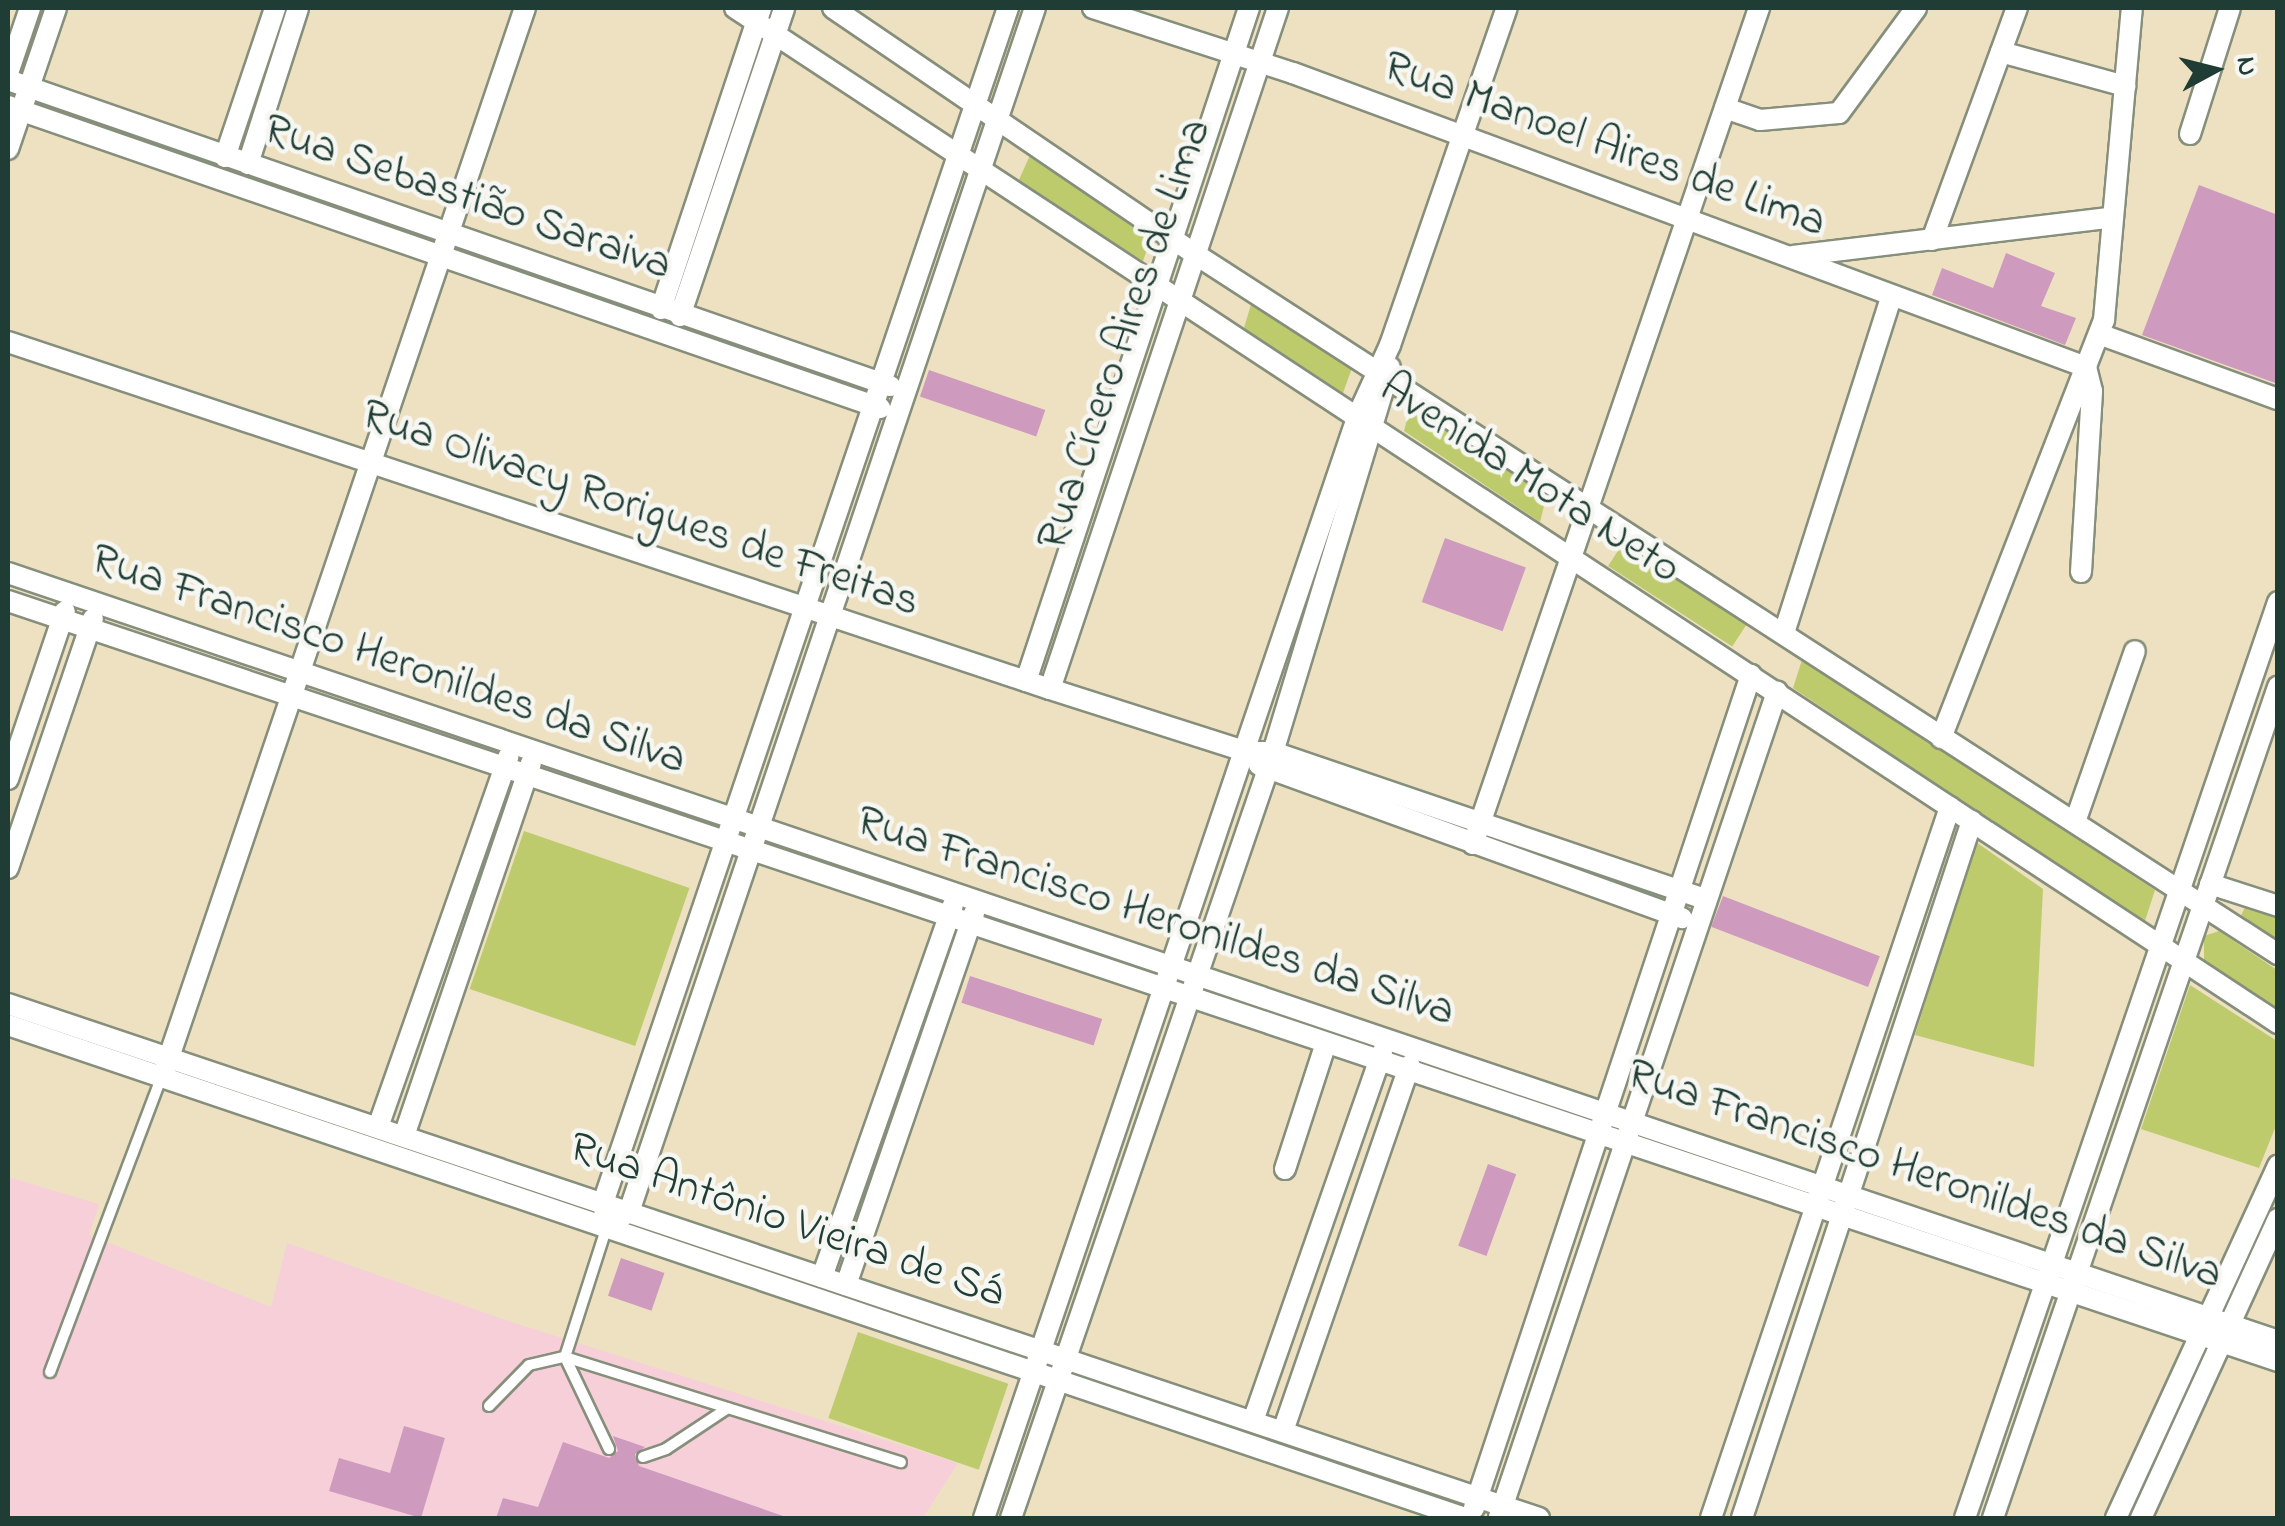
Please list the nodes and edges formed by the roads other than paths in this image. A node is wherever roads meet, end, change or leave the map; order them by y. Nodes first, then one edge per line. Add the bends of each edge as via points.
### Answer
1 (30, 8) edge
2 (56, 8) edge
3 (275, 8) edge
4 (298, 8) edge
5 (525, 8) edge
6 (735, 8) edge
7 (784, 8) edge
8 (834, 8) edge
9 (1008, 8) edge
10 (1035, 8) edge
11 (1093, 8) edge
12 (1249, 8) edge
13 (1278, 8) edge
14 (1507, 8) edge
15 (1760, 8) edge
16 (1916, 8) edge
17 (2017, 8) edge
18 (2132, 8) edge
19 (2230, 8) edge
20 (759, 14) edge
21 (776, 34) junction
22 (2002, 52) junction
23 (1234, 54) junction
24 (1260, 62) junction
25 (8, 77) edge
26 (2125, 86) junction
27 (28, 88) junction
28 (976, 102) junction
29 (14, 108) edge
30 (1725, 108) junction
31 (998, 116) junction
32 (2190, 134) dead end
33 (1463, 136) junction
34 (8, 149) edge
35 (958, 154) junction
36 (225, 156) junction
37 (248, 164) junction
38 (980, 168) junction
39 (287, 178) junction
40 (280, 199) junction
41 (1688, 217) junction
42 (2113, 217) junction
43 (448, 234) junction
44 (1174, 238) junction
45 (1932, 240) junction
46 (1195, 254) junction
47 (441, 256) junction
48 (1788, 257) junction
49 (1158, 284) junction
50 (1891, 297) junction
51 (1180, 299) junction
52 (671, 312) junction
53 (2099, 334) junction
54 (8, 342) edge
55 (2086, 366) junction
56 (1383, 373) junction
57 (880, 382) junction
58 (902, 390) junction
59 (2278, 400) edge
60 (871, 405) junction
61 (894, 413) junction
62 (1366, 421) junction
63 (856, 451) junction
64 (880, 458) junction
65 (1099, 460) junction
66 (371, 462) junction
67 (1123, 470) junction
68 (1588, 506) junction
69 (1572, 555) junction
70 (2081, 572) dead end
71 (8, 573) edge
72 (70, 595) junction
73 (1310, 597) junction
74 (8, 601) edge
75 (2278, 602) edge
76 (98, 604) junction
77 (804, 609) junction
78 (828, 616) junction
79 (62, 620) junction
80 (90, 629) junction
81 (1784, 633) junction
82 (2135, 651) dead end
83 (299, 673) junction
84 (1751, 675) junction
85 (1026, 681) junction
86 (2278, 687) edge
87 (1050, 688) junction
88 (1776, 692) junction
89 (291, 697) junction
90 (386, 703) junction
91 (377, 726) junction
92 (23, 734) junction
93 (1941, 738) junction
94 (50, 744) junction
95 (511, 745) junction
96 (1248, 752) junction
97 (1273, 752) junction
98 (534, 753) junction
99 (504, 769) junction
100 (1267, 772) junction
101 (527, 777) junction
102 (8, 780) edge
103 (1950, 807) junction
104 (732, 820) junction
105 (1972, 821) junction
106 (2075, 822) junction
107 (758, 829) junction
108 (1476, 834) junction
109 (724, 844) junction
110 (1544, 844) junction
111 (750, 852) junction
112 (1536, 867) junction
113 (8, 868) edge
114 (2179, 890) junction
115 (1679, 892) junction
116 (2207, 894) junction
117 (957, 895) junction
118 (1705, 899) junction
119 (978, 904) junction
120 (2278, 906) edge
121 (1671, 915) junction
122 (948, 919) junction
123 (1697, 923) junction
124 (970, 926) junction
125 (2161, 945) junction
126 (2278, 954) edge
127 (2185, 959) junction
128 (1175, 966) junction
129 (1198, 974) junction
130 (1166, 992) junction
131 (1189, 1000) junction
132 (8, 1004) edge
133 (2278, 1023) edge
134 (8, 1025) edge
135 (1388, 1037) junction
136 (1326, 1046) junction
137 (1417, 1047) junction
138 (1378, 1064) junction
139 (166, 1066) junction
140 (1407, 1074) junction
141 (882, 1107) junction
142 (1606, 1109) junction
143 (904, 1116) junction
144 (1634, 1119) junction
145 (378, 1127) junction
146 (404, 1136) junction
147 (1598, 1136) junction
148 (1625, 1146) junction
149 (2278, 1165) edge
150 (1285, 1169) dead end
151 (1823, 1185) junction
152 (1848, 1194) junction
153 (602, 1203) junction
154 (1816, 1207) junction
155 (630, 1212) junction
156 (1842, 1215) junction
157 (2278, 1219) edge
158 (607, 1226) junction
159 (2049, 1270) junction
160 (822, 1277) junction
161 (2075, 1279) junction
162 (846, 1285) junction
163 (2217, 1330) junction
164 (2278, 1342) edge
165 (1044, 1351) junction
166 (564, 1358) junction
167 (1066, 1358) junction
168 (2278, 1361) edge
169 (50, 1372) dead end
170 (1036, 1374) junction
171 (1058, 1381) junction
172 (489, 1406) dead end
173 (728, 1408) junction
174 (1745, 1416) junction
175 (1253, 1421) junction
176 (1773, 1424) junction
177 (1283, 1431) junction
178 (609, 1448) dead end
179 (643, 1457) dead end
180 (2144, 1457) junction
181 (901, 1462) dead end
182 (2166, 1465) junction
183 (1478, 1497) junction
184 (1501, 1512) edge
185 (984, 1518) edge
186 (1010, 1518) edge
187 (1467, 1518) edge
188 (1539, 1518) edge
189 (1710, 1518) edge
190 (1742, 1518) edge
191 (1965, 1518) edge
192 (1993, 1518) edge
193 (2116, 1518) edge
194 (2141, 1518) edge

1 - 25 street
2 - 27 street
3 - 36 street
4 - 37 street
5 - 43 street
6 - 20 street, Avenida Mota Neto
7 - 21 street
8 - 28 street, Avenida Mota Neto
9 - 28 street
10 - 31 street
11 - 23 street, Rua Manoel Aires de Lima
12 - 23 street, Rua Cícero Aires de Lima
13 - 24 street, Rua Cícero Aires de Lima
14 - 33 street
15 - 30 street
16 - 30 street via 1839,113 1760,120
17 - 22 street
18 - 26 street
19 - 32 street
20 - 21 street, Avenida Mota Neto
20 - 52 street
21 - 35 street, Avenida Mota Neto
21 - 52 street
22 - 26 street
22 - 45 street
23 - 24 street, Rua Manoel Aires de Lima
23 - 44 street, Rua Cícero Aires de Lima
24 - 33 street, Rua Manoel Aires de Lima
24 - 46 street, Rua Cícero Aires de Lima
25 - 27 street, Rua Sebastião Saraiva
26 - 42 street
27 - 29 street
27 - 36 street, Rua Sebastião Saraiva
28 - 31 street, Avenida Mota Neto
28 - 35 street
29 - 34 street
29 - 40 street, Rua Sebastião Saraiva
30 - 41 street
31 - 38 street
31 - 44 street, Avenida Mota Neto
33 - 41 street, Rua Manoel Aires de Lima
33 - 56 street
35 - 38 street, Avenida Mota Neto
35 - 57 street
36 - 37 street, Rua Sebastião Saraiva
37 - 39 street, Rua Sebastião Saraiva
38 - 49 street, Avenida Mota Neto
38 - 58 street
39 - 40 street
39 - 43 street, Rua Sebastião Saraiva
40 - 47 street, Rua Sebastião Saraiva
41 - 48 street, Rua Manoel Aires de Lima
41 - 68 street
42 - 45 street
42 - 53 street
43 - 47 street
43 - 52 street, Rua Sebastião Saraiva
44 - 46 street, Avenida Mota Neto
44 - 49 street, Rua Cícero Aires de Lima
45 - 48 street
46 - 51 street, Rua Cícero Aires de Lima
46 - 56 street, Avenida Mota Neto
47 - 60 street, Rua Sebastião Saraiva
47 - 66 street
48 - 50 street, Rua Manoel Aires de Lima
49 - 51 street, Avenida Mota Neto
49 - 65 street, Rua Cícero Aires de Lima
50 - 55 street, Rua Manoel Aires de Lima
50 - 81 street
51 - 62 street, Avenida Mota Neto
51 - 67 street, Rua Cícero Aires de Lima
52 - 57 street, Rua Sebastião Saraiva
53 - 55 street
53 - 59 street
54 - 66 street, Rua Olivacy Rorigues de Freitas
55 - 70 street via 2092,391
55 - 93 street
56 - 62 street
56 - 68 street, Avenida Mota Neto
57 - 58 street, Rua Sebastião Saraiva
57 - 60 street
58 - 61 street
60 - 61 street, Rua Sebastião Saraiva
60 - 63 street
61 - 64 street
62 - 69 street, Avenida Mota Neto
62 - 73 street
63 - 64 street
63 - 77 street
64 - 78 street
65 - 67 street
65 - 85 street, Rua Cícero Aires de Lima
66 - 77 street, Rua Olivacy Rorigues de Freitas
66 - 83 street
67 - 87 street, Rua Cícero Aires de Lima
68 - 69 street
68 - 81 street, Avenida Mota Neto
69 - 84 street, Avenida Mota Neto
69 - 108 street
71 - 72 street, Rua Francisco Heronildes da Silva
72 - 76 street, Rua Francisco Heronildes da Silva
72 - 79 street
73 - 96 street
73 - 97 street
74 - 79 street, Rua Francisco Heronildes da Silva
75 - 114 street
76 - 80 street
76 - 83 street, Rua Francisco Heronildes da Silva
77 - 78 street, Rua Olivacy Rorigues de Freitas
77 - 104 street
78 - 85 street, Rua Olivacy Rorigues de Freitas
78 - 107 street
79 - 80 street, Rua Francisco Heronildes da Silva
79 - 92 street
80 - 89 street, Rua Francisco Heronildes da Silva
80 - 94 street
81 - 93 street, Avenida Mota Neto
82 - 106 street
83 - 89 street
83 - 90 street, Rua Francisco Heronildes da Silva
84 - 88 street, Avenida Mota Neto
84 - 115 street
85 - 87 street, Rua Olivacy Rorigues de Freitas
86 - 116 street
87 - 96 street, Rua Olivacy Rorigues de Freitas
88 - 103 street, Avenida Mota Neto
88 - 118 street
89 - 91 street, Rua Francisco Heronildes da Silva
89 - 139 street
90 - 91 street
90 - 95 street, Rua Francisco Heronildes da Silva
91 - 99 street, Rua Francisco Heronildes da Silva
92 - 94 street
92 - 102 street
93 - 106 street, Avenida Mota Neto
94 - 113 street
95 - 98 street, Rua Francisco Heronildes da Silva
95 - 99 street
96 - 97 street
96 - 100 street
96 - 128 street
97 - 100 street
97 - 108 street
98 - 101 street
98 - 104 street, Rua Francisco Heronildes da Silva
99 - 101 street, Rua Francisco Heronildes da Silva
99 - 145 street
100 - 108 street
100 - 129 street
101 - 109 street, Rua Francisco Heronildes da Silva
101 - 146 street
103 - 105 street, Avenida Mota Neto
103 - 151 street
104 - 107 street, Rua Francisco Heronildes da Silva
104 - 109 street
105 - 125 street, Avenida Mota Neto
105 - 152 street
106 - 114 street, Avenida Mota Neto
107 - 111 street
107 - 117 street, Rua Francisco Heronildes da Silva
108 - 110 street
108 - 112 street
109 - 111 street, Rua Francisco Heronildes da Silva
109 - 153 street
110 - 112 street
110 - 115 street
111 - 122 street, Rua Francisco Heronildes da Silva
111 - 155 street
112 - 121 street
114 - 116 street, Avenida Mota Neto
114 - 125 street
115 - 118 street
115 - 121 street
116 - 120 street
116 - 126 street, Avenida Mota Neto
116 - 127 street
117 - 119 street, Rua Francisco Heronildes da Silva
117 - 122 street
118 - 123 street
119 - 124 street
119 - 128 street, Rua Francisco Heronildes da Silva
121 - 123 street
121 - 142 street
122 - 124 street, Rua Francisco Heronildes da Silva
122 - 141 street
123 - 144 street
124 - 130 street, Rua Francisco Heronildes da Silva
124 - 143 street
125 - 127 street, Avenida Mota Neto
125 - 159 street
127 - 133 street, Avenida Mota Neto
127 - 161 street
128 - 129 street, Rua Francisco Heronildes da Silva
128 - 130 street
129 - 131 street
129 - 135 street, Rua Francisco Heronildes da Silva
130 - 131 street, Rua Francisco Heronildes da Silva
130 - 165 street
131 - 136 street, Rua Francisco Heronildes da Silva
131 - 167 street
132 - 139 street, Rua Antônio Vieira de Sá
134 - 139 street, Rua Antônio Vieira de Sá
135 - 137 street, Rua Francisco Heronildes da Silva
135 - 138 street
136 - 138 street, Rua Francisco Heronildes da Silva
136 - 150 street
137 - 140 street
137 - 142 street, Rua Francisco Heronildes da Silva
138 - 140 street, Rua Francisco Heronildes da Silva
138 - 175 street
139 - 145 street, Rua Antônio Vieira de Sá
139 - 158 street, Rua Antônio Vieira de Sá
139 - 169 lane
140 - 147 street, Rua Francisco Heronildes da Silva
140 - 177 street
141 - 143 street
141 - 160 street
142 - 144 street, Rua Francisco Heronildes da Silva
142 - 147 street
143 - 162 street
144 - 148 street
144 - 151 street, Rua Francisco Heronildes da Silva
145 - 146 street, Rua Antônio Vieira de Sá
146 - 153 street, Rua Antônio Vieira de Sá
147 - 148 street, Rua Francisco Heronildes da Silva
147 - 183 street
148 - 154 street, Rua Francisco Heronildes da Silva
148 - 184 street
149 - 163 street
151 - 152 street, Rua Francisco Heronildes da Silva
151 - 154 street
152 - 156 street
152 - 159 street, Rua Francisco Heronildes da Silva
153 - 155 street, Rua Antônio Vieira de Sá
153 - 158 street
154 - 156 street, Rua Francisco Heronildes da Silva
154 - 174 street
155 - 158 street
155 - 160 street, Rua Antônio Vieira de Sá
156 - 159 street, Rua Francisco Heronildes da Silva
156 - 176 street
157 - 163 street
158 - 166 lane
158 - 170 street, Rua Antônio Vieira de Sá
159 - 161 street, Rua Francisco Heronildes da Silva
159 - 191 street
160 - 162 street, Rua Antônio Vieira de Sá
161 - 163 street, Rua Francisco Heronildes da Silva
161 - 192 street
162 - 165 street, Rua Antônio Vieira de Sá
163 - 164 street, Rua Francisco Heronildes da Silva
163 - 168 street, Rua Francisco Heronildes da Silva
163 - 180 street
163 - 182 street
165 - 167 street, Rua Antônio Vieira de Sá
165 - 170 street
166 - 172 lane via 529,1365
166 - 173 lane
166 - 178 lane
167 - 171 street
167 - 175 street, Rua Antônio Vieira de Sá
170 - 171 street, Rua Antônio Vieira de Sá
170 - 185 street
171 - 186 street
171 - 187 street, Rua Antônio Vieira de Sá
173 - 179 lane
173 - 181 lane
174 - 176 street
174 - 189 street
175 - 177 street, Rua Antônio Vieira de Sá
176 - 190 street
177 - 183 street, Rua Antônio Vieira de Sá
180 - 182 street
180 - 193 street
182 - 194 street
183 - 184 street, Rua Antônio Vieira de Sá
183 - 187 street
184 - 188 street, Rua Antônio Vieira de Sá

